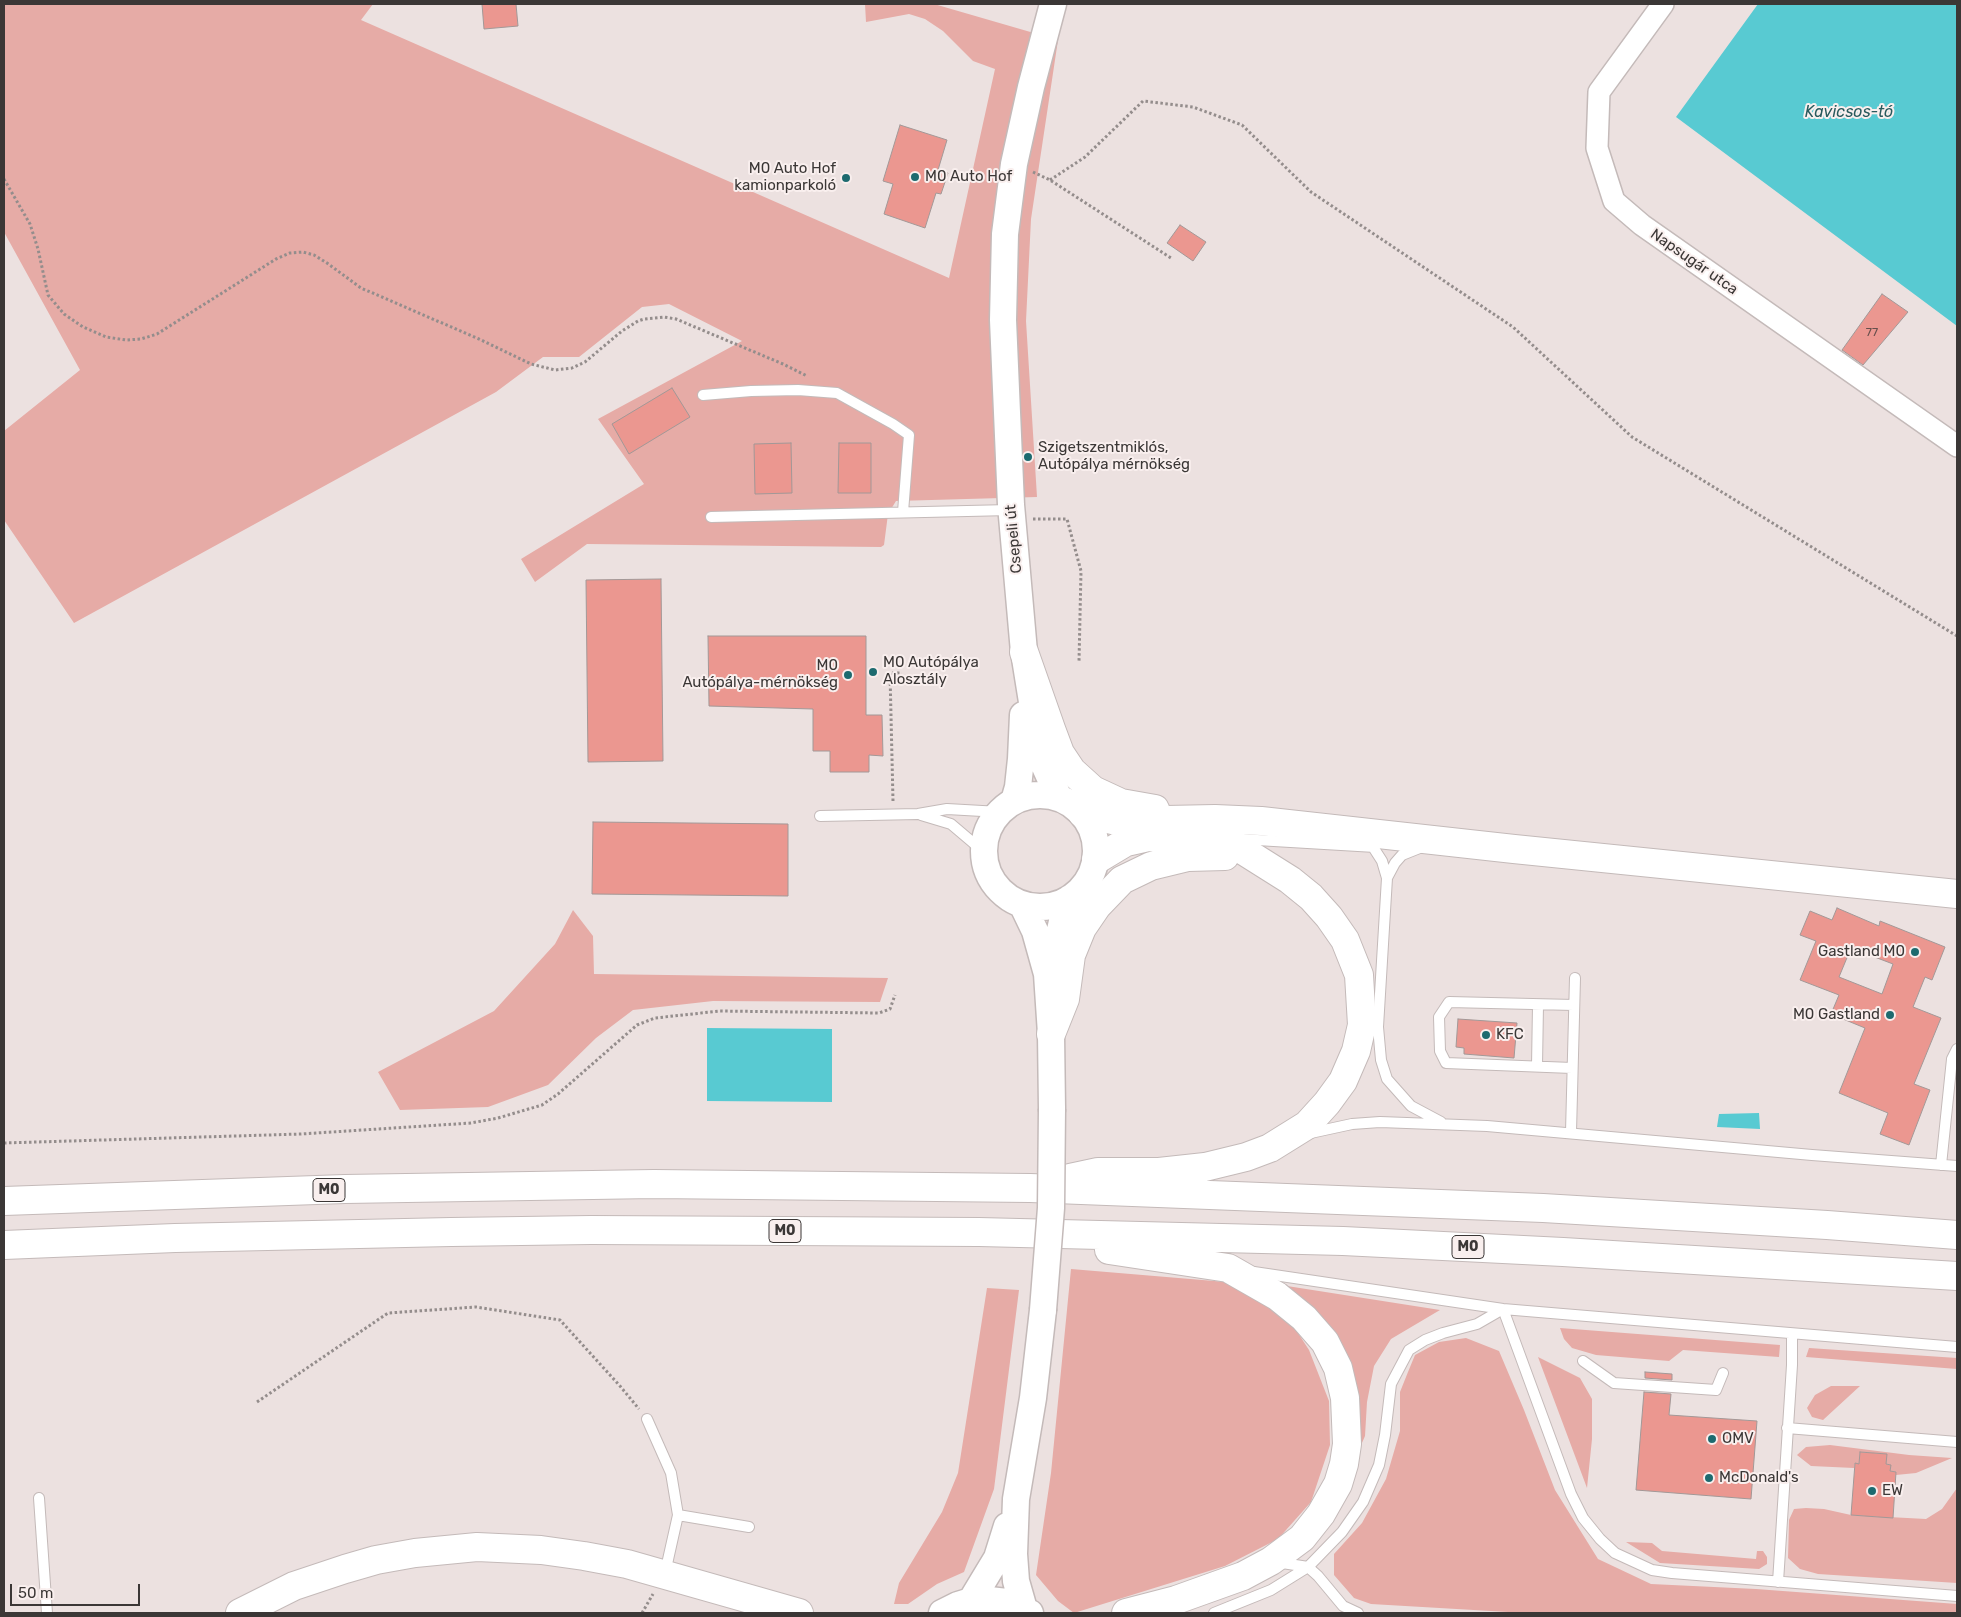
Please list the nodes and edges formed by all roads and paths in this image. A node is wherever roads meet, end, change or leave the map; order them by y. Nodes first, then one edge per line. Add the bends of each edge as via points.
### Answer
1 (1052, 4) edge
2 (1663, 4) edge
3 (1014, 164) junction
4 (4, 179) edge
5 (1050, 180) junction
6 (1171, 258) dead end
7 (837, 393) junction
8 (703, 395) dead end
9 (1957, 446) edge
10 (904, 512) junction
11 (1012, 515) junction
12 (711, 517) dead end
13 (1957, 636) edge
14 (1024, 652) junction
15 (1079, 662) dead end
16 (902, 673) dead end
17 (1059, 798) junction
18 (1007, 806) junction
19 (1082, 813) junction
20 (918, 814) junction
21 (900, 815) junction
22 (820, 816) dead end
23 (1211, 829) junction
24 (1342, 829) junction
25 (1383, 847) junction
26 (1423, 847) junction
27 (1514, 849) junction
28 (984, 852) junction
29 (1096, 860) junction
30 (1268, 866) junction
31 (1388, 878) junction
32 (1957, 894) edge
33 (1070, 898) junction
34 (1022, 904) junction
35 (1575, 978) dead end
36 (895, 995) dead end
37 (1538, 1005) junction
38 (1574, 1005) junction
39 (1051, 1034) junction
40 (1957, 1049) edge
41 (1536, 1066) junction
42 (1572, 1068) junction
43 (1444, 1124) junction
44 (1571, 1132) junction
45 (1290, 1138) junction
46 (4, 1143) edge
47 (1941, 1164) junction
48 (1957, 1166) edge
49 (1030, 1188) junction
50 (4, 1200) edge
51 (979, 1232) junction
52 (1957, 1235) edge
53 (4, 1245) edge
54 (1228, 1268) junction
55 (1957, 1276) edge
56 (1503, 1309) junction
57 (1792, 1334) junction
58 (1957, 1347) edge
59 (1583, 1362) dead end
60 (1723, 1373) dead end
61 (257, 1402) dead end
62 (647, 1420) joint
63 (1788, 1428) junction
64 (1957, 1442) edge
65 (39, 1498) dead end
66 (1016, 1500) junction
67 (678, 1515) junction
68 (749, 1527) dead end
69 (1271, 1561) junction
70 (1308, 1567) junction
71 (665, 1574) junction
72 (1778, 1582) junction
73 (1957, 1596) edge
74 (971, 1601) junction
75 (1027, 1611) edge
76 (47, 1613) edge
77 (240, 1613) edge
78 (794, 1613) edge
79 (942, 1613) edge
80 (1126, 1613) edge
81 (1214, 1613) edge
82 (1358, 1613) edge

1 - 3 street, Csepeli út
2 - 9 street, Napsugár utca via 1599,92 1597,148 1614,200 1642,226
3 - 5 path
3 - 11 street, Csepeli út via 1006,234 1002,320
4 - 7 path via 30,224 48,295 64,314 106,337 141,340 157,334 276,259 303,252 327,263 361,288 531,364 555,370 572,368 585,362 638,321 664,317 676,319 783,364
5 - 6 path
5 - 13 path via 1085,157 1143,101 1193,107 1242,125 1311,192 1513,327 1632,438
7 - 8 lane via 798,390
7 - 10 lane via 909,435
10 - 11 lane
10 - 12 lane
11 - 14 street, Csepeli út
11 - 15 path via 1067,519 1081,571
14 - 17 street, Csepeli út via 1041,758
14 - 18 street, Csepeli út via 1018,787
14 - 23 main road via 1060,753 1072,771 1093,790 1121,803
16 - 21 path via 890,673 892,798
17 - 18 street via 1044,794 1028,796
17 - 19 street
18 - 20 lane
18 - 28 street via 989,830
19 - 23 main road via 1117,821
19 - 29 street via 1092,827
20 - 21 lane
20 - 28 lane via 950,824
21 - 22 lane
23 - 24 main road via 1261,821
23 - 25 lane via 1255,839
23 - 29 main road via 1126,842
23 - 30 main road
24 - 25 lane
24 - 27 main road
25 - 26 lane
25 - 31 lane via 1382,861
26 - 27 lane
26 - 31 lane via 1402,855
27 - 32 main road
28 - 34 street via 995,884
29 - 33 street via 1087,881
30 - 39 main road via 1225,856 1188,856 1151,866 1122,880 1096,906 1082,928 1071,955 1065,999
30 - 45 main road via 1311,897 1346,940 1359,975 1362,1000 1362,1025 1356,1051 1343,1081 1308,1124
31 - 43 lane via 1378,1027 1380,1060 1387,1079 1411,1106
33 - 34 street via 1055,905
33 - 39 street via 1058,939
34 - 39 street via 1035,931 1047,974
35 - 38 lane
36 - 46 path via 890,1009 879,1013 720,1011 655,1018 637,1025 558,1094 542,1104 470,1123 301,1134
37 - 38 lane
37 - 41 lane
37 - 41 lane via 1449,1002 1439,1017 1440,1050 1446,1063
38 - 42 lane
39 - 66 street, bridge via 1051,1208 1033,1398
40 - 47 lane via 1952,1059
41 - 42 lane
42 - 44 lane
43 - 44 lane
43 - 45 lane via 1352,1124
44 - 47 lane
45 - 49 main road via 1246,1157 1205,1167 1158,1172 1098,1172
47 - 48 lane
49 - 50 main road, M0 via 654,1184 345,1189
49 - 52 main road, M0 via 1543,1208
51 - 53 main road, M0 via 441,1232
51 - 54 main road
51 - 55 main road, M0 via 1353,1242
54 - 56 lane
54 - 69 main road via 1277,1296 1304,1318 1325,1342 1338,1368 1346,1398 1347,1444 1338,1484 1322,1514 1302,1538
56 - 57 lane
56 - 70 lane via 1477,1324 1443,1333 1409,1350 1391,1384 1386,1435 1379,1465 1363,1502 1342,1532
56 - 72 lane via 1571,1494 1583,1518 1600,1539 1615,1553 1652,1570
57 - 58 lane
57 - 63 lane
59 - 60 lane via 1614,1383 1623,1384 1716,1390
61 - 62 path via 388,1313 476,1307 560,1320
62 - 67 lane via 671,1473
63 - 64 lane
63 - 72 lane
65 - 76 lane
66 - 74 street via 997,1558
66 - 75 street via 1016,1581
67 - 68 lane
67 - 71 lane
69 - 70 lane
69 - 80 main road via 1243,1576 1176,1600
70 - 81 lane via 1271,1590
70 - 82 lane via 1342,1606
71 - 77 main road via 541,1550 447,1549 376,1560 345,1569 294,1586
71 - 78 main road
72 - 73 lane
74 - 75 street via 1007,1602
74 - 79 street

